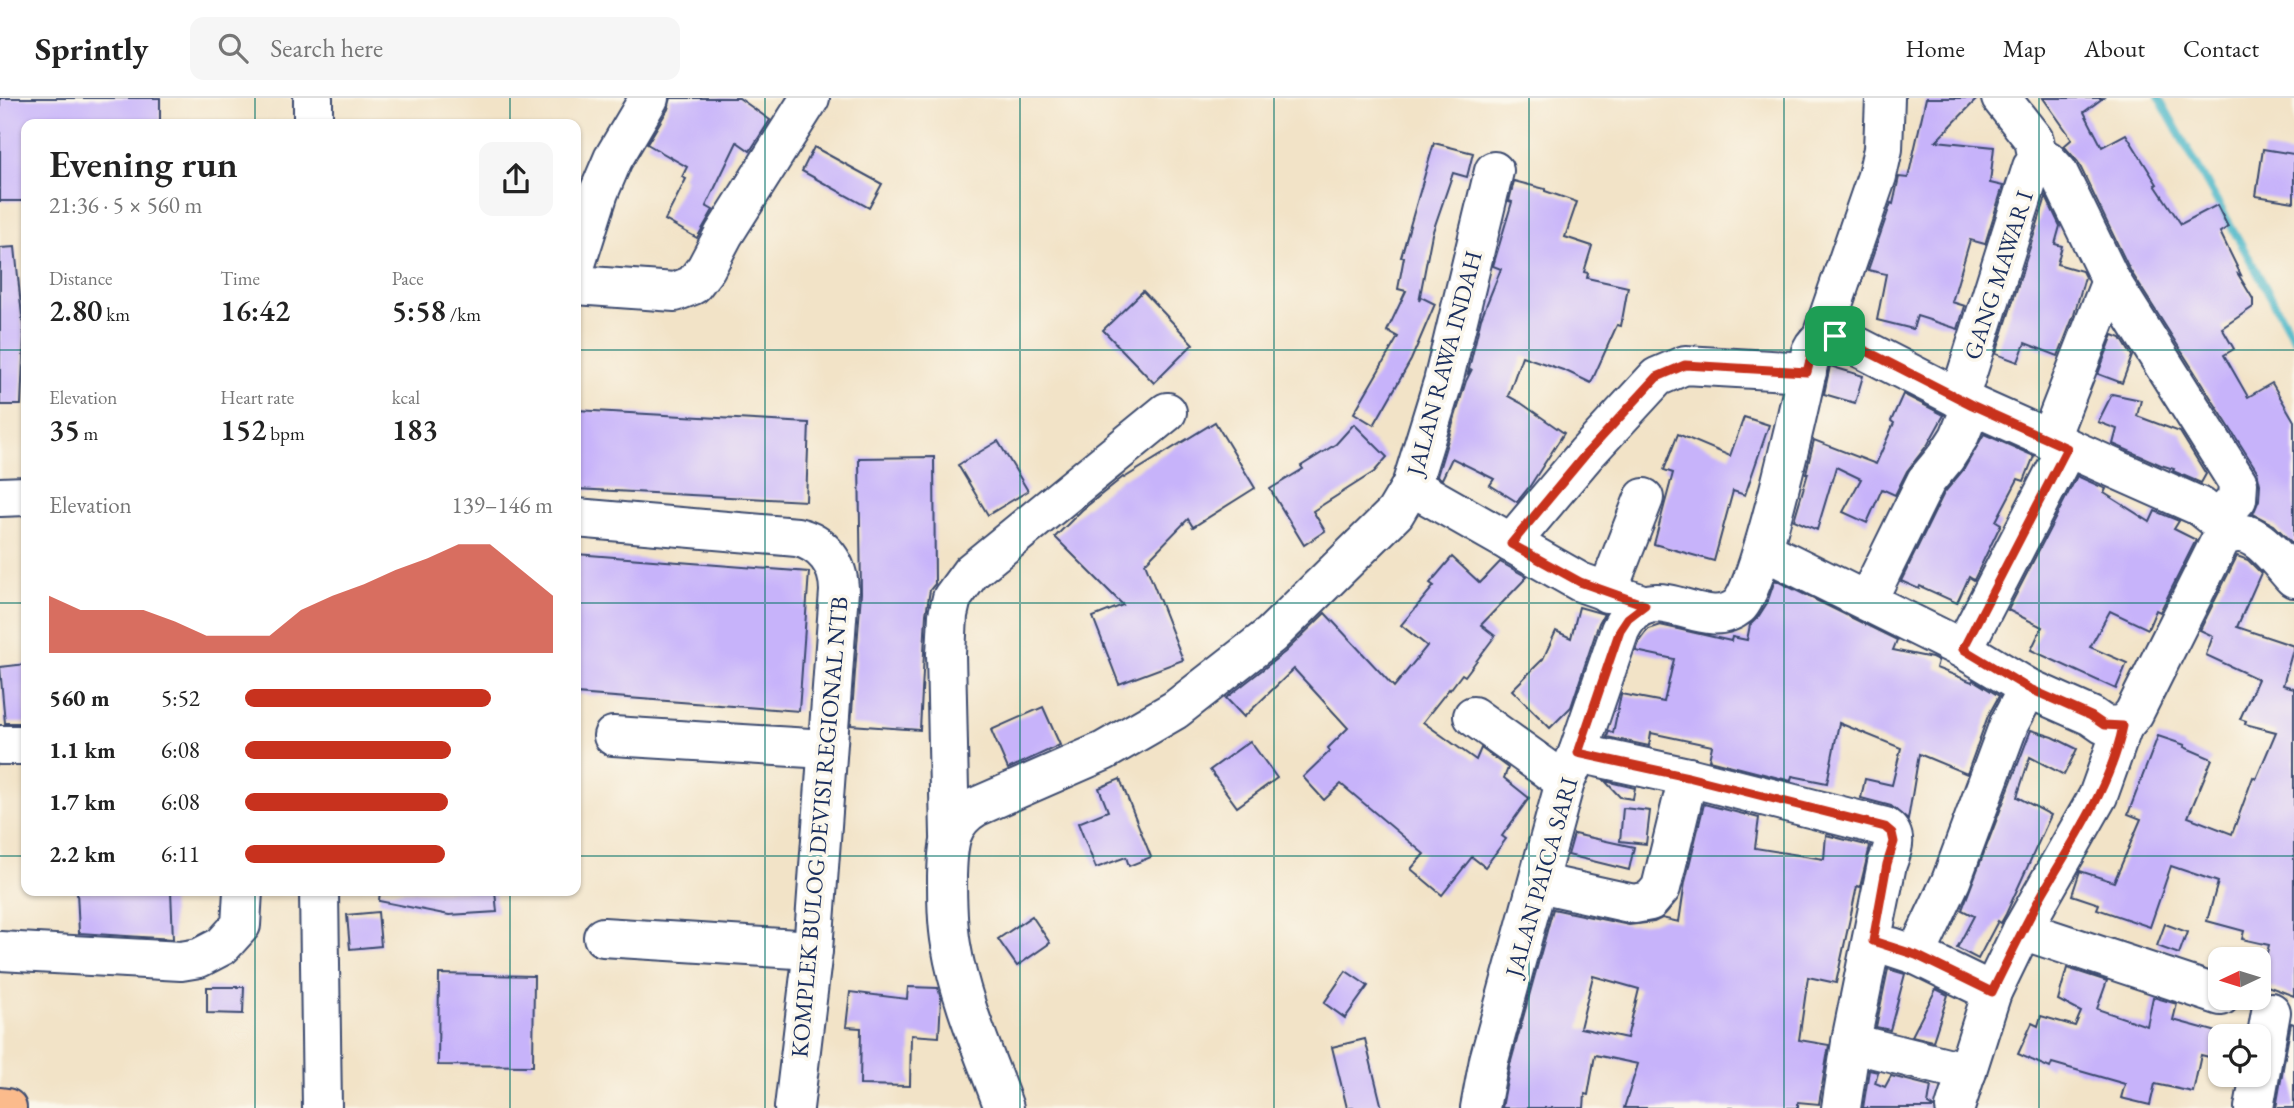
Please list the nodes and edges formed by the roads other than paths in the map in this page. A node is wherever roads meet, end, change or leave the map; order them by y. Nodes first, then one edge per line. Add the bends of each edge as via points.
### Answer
1 (290, 98) edge
2 (313, 98) edge
3 (649, 98) edge
4 (810, 98) edge
5 (1885, 98) edge
6 (2001, 98) edge
7 (290, 119) edge
8 (313, 119) edge
9 (2041, 159) junction
10 (1494, 171) dead end
11 (581, 248) edge
12 (2111, 281) junction
13 (581, 285) edge
14 (1813, 354) junction
15 (1965, 402) junction
16 (1167, 412) dead end
17 (2058, 444) junction
18 (1411, 486) junction
19 (21, 496) edge
20 (0, 497) edge
21 (1644, 498) dead end
22 (581, 518) edge
23 (2225, 526) junction
24 (1511, 544) junction
25 (1763, 550) junction
26 (2294, 578) edge
27 (1607, 593) junction
28 (1867, 601) junction
29 (1645, 605) junction
30 (1963, 649) junction
31 (2028, 688) junction
32 (1474, 716) dead end
33 (2123, 726) junction
34 (613, 736) dead end
35 (0, 745) edge
36 (21, 745) edge
37 (826, 749) junction
38 (1571, 768) junction
39 (1688, 777) junction
40 (950, 836) junction
41 (1539, 883) junction
42 (243, 896) edge
43 (297, 896) edge
44 (319, 896) edge
45 (2022, 930) junction
46 (603, 937) dead end
47 (1873, 941) junction
48 (813, 950) junction
49 (0, 951) edge
50 (1916, 955) junction
51 (1992, 992) junction
52 (2208, 992) edge
53 (2264, 1010) edge
54 (2283, 1016) edge
55 (1851, 1043) junction
56 (1967, 1072) junction
57 (0, 1107) edge
58 (7, 1108) edge
59 (300, 1108) edge
60 (322, 1108) edge
61 (794, 1108) edge
62 (1004, 1108) edge
63 (1479, 1108) edge
64 (1841, 1108) edge
65 (1955, 1108) edge
66 (2254, 1108) edge

1 - 7 street
2 - 8 street
3 - 11 street via 613,159
4 - 13 street via 692,285 676,292
5 - 14 street via 1877,176
6 - 9 street via 2034,140
9 - 12 street via 2052,162 2058,172
9 - 15 street, GANG MAWAR I via 2032,167
10 - 18 street, JALAN RAWA INDAH via 1443,382
12 - 17 street
12 - 23 street via 2238,483 2237,499
14 - 15 street via 1831,336 1841,338
14 - 24 street via 1685,365 1657,377
14 - 25 street
15 - 17 street
15 - 28 street, GANG MAWAR I via 1959,437 1926,481
16 - 40 street via 971,572 952,598 946,654
17 - 23 street via 2201,507
17 - 30 street
18 - 24 street
18 - 40 street, JALAN RAWA INDAH via 1395,513 1301,607 1209,686 1116,745 969,811
19 - 20 street
21 - 27 street
22 - 37 street, KOMPLEK BULOG DEVISI REGIONAL NTB via 797,537 820,547 831,559 839,582
23 - 26 street via 2254,536
23 - 33 street via 2142,699
24 - 27 street
25 - 28 street
25 - 29 street via 1748,594 1733,611 1716,615 1663,603
27 - 29 street
28 - 30 street
29 - 38 street, JALAN PAICA SARI via 1620,630
30 - 31 street
31 - 33 street via 2104,725
31 - 50 street via 2009,724 1951,881
32 - 38 street
33 - 45 street via 2098,796
34 - 37 street
35 - 36 street
37 - 48 street, KOMPLEK BULOG DEVISI REGIONAL NTB
38 - 39 street
38 - 41 street, JALAN PAICA SARI
39 - 41 street via 1661,888 1650,901 1634,904
39 - 47 street via 1889,829 1894,842
40 - 62 street via 951,946
41 - 63 street, JALAN PAICA SARI
42 - 49 street via 241,925 222,946 200,958 181,961
43 - 59 street
44 - 60 street
45 - 51 street
45 - 52 street
46 - 48 street
47 - 50 street
47 - 55 street
48 - 61 street, KOMPLEK BULOG DEVISI REGIONAL NTB
50 - 51 street
51 - 56 street
53 - 54 street
54 - 66 street
55 - 56 street
55 - 64 street
56 - 65 street
57 - 58 main road

